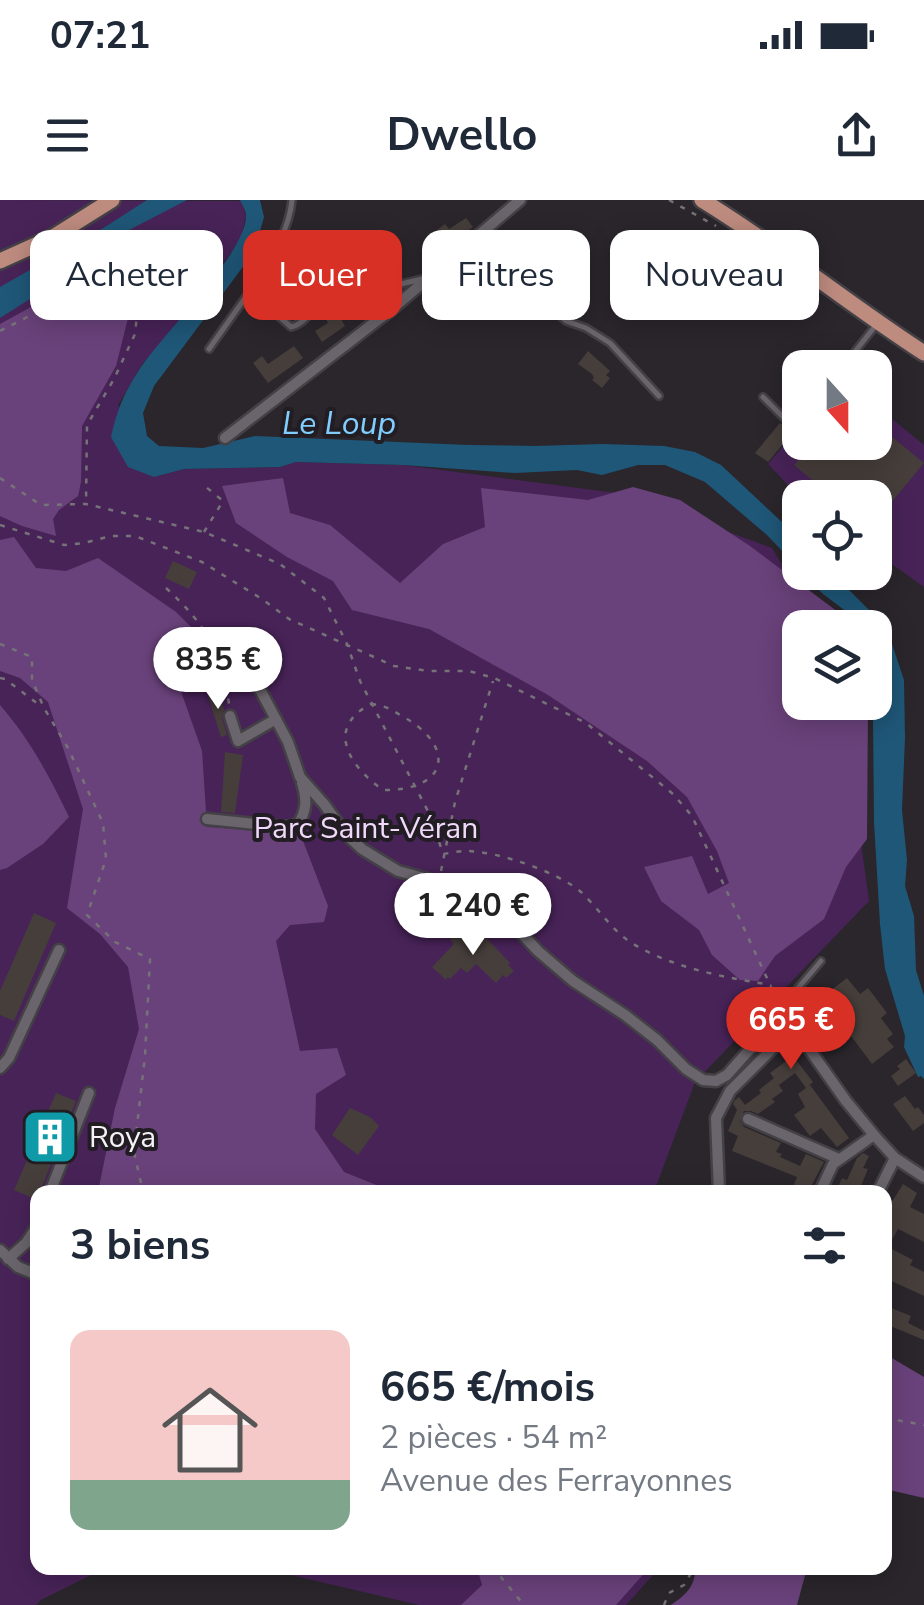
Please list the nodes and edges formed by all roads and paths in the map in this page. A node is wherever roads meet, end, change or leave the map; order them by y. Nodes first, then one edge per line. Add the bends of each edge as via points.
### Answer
1 (112, 200) edge
2 (292, 200) edge
3 (520, 200) edge
4 (685, 200) edge
5 (702, 200) edge
6 (284, 230) edge
7 (486, 230) edge
8 (737, 230) edge
9 (750, 230) edge
10 (0, 261) edge
11 (819, 282) edge
12 (422, 284) edge
13 (243, 301) edge
14 (283, 320) edge
15 (303, 320) edge
16 (565, 320) edge
17 (878, 323) junction
18 (0, 331) edge
19 (209, 350) dead end
20 (856, 350) edge
21 (924, 352) edge
22 (659, 396) dead end
23 (762, 396) dead end
24 (782, 416) edge
25 (226, 438) dead end
26 (0, 478) edge
27 (206, 487) dead end
28 (86, 504) junction
29 (0, 524) edge
30 (204, 532) junction
31 (166, 588) dead end
32 (0, 644) edge
33 (347, 644) junction
34 (256, 648) dead end
35 (0, 678) edge
36 (494, 678) junction
37 (372, 704) junction
38 (44, 708) junction
39 (230, 716) joint
40 (276, 719) junction
41 (300, 777) junction
42 (414, 786) junction
43 (208, 819) dead end
44 (443, 854) junction
45 (439, 882) junction
46 (58, 950) dead end
47 (821, 961) dead end
48 (771, 985) junction
49 (783, 1012) junction
50 (793, 1028) junction
51 (0, 1068) edge
52 (89, 1093) dead end
53 (748, 1119) dead end
54 (874, 1135) junction
55 (896, 1158) junction
56 (839, 1159) junction
57 (924, 1177) edge
58 (53, 1185) edge
59 (141, 1185) edge
60 (719, 1185) edge
61 (823, 1185) edge
62 (882, 1185) edge
63 (30, 1237) edge
64 (4, 1254) edge
65 (30, 1272) edge
66 (892, 1419) edge
67 (924, 1425) edge
68 (500, 1575) edge
69 (690, 1575) edge
70 (524, 1605) edge
71 (664, 1605) edge

1 - 10 main road
2 - 6 lane
3 - 7 street
4 - 8 main road
5 - 9 main road
11 - 17 main road
12 - 25 street
13 - 19 lane
14 - 15 lane via 291,327
16 - 22 lane via 610,344
17 - 20 lane
17 - 21 main road
18 - 28 path via 93,280 138,296 135,334 87,425
23 - 24 lane
26 - 28 path via 41,505
27 - 30 path via 223,501
28 - 30 path
29 - 33 path via 64,545 135,536 170,548
30 - 33 path via 280,564 324,598
31 - 39 path via 210,638 226,679
32 - 38 path via 32,657 32,680
33 - 36 path via 394,666
33 - 37 path
34 - 40 street via 254,678
35 - 38 path
36 - 44 path
36 - 48 path via 586,723 674,794 692,816
37 - 42 path
37 - 42 path via 430,735 438,765
37 - 42 path via 348,722 348,753 382,790
38 - 59 path via 103,823 106,859 87,914 116,942 150,959 134,1152
39 - 40 street via 238,741
40 - 41 street
41 - 43 street via 306,797 298,825
41 - 45 street via 362,849 398,870
42 - 44 path
44 - 45 path
44 - 48 path via 468,851 542,869 583,894 628,940 652,954
45 - 49 street via 466,886 489,900 572,981 703,1080 727,1076
46 - 51 street
47 - 49 lane
48 - 49 path
49 - 50 street
50 - 54 street
50 - 60 street via 730,1091 716,1118
52 - 58 street
53 - 56 street
54 - 55 street
54 - 56 street
55 - 57 street
55 - 62 street
56 - 61 street
63 - 64 street
64 - 65 street
66 - 67 path
68 - 70 path
69 - 71 path

